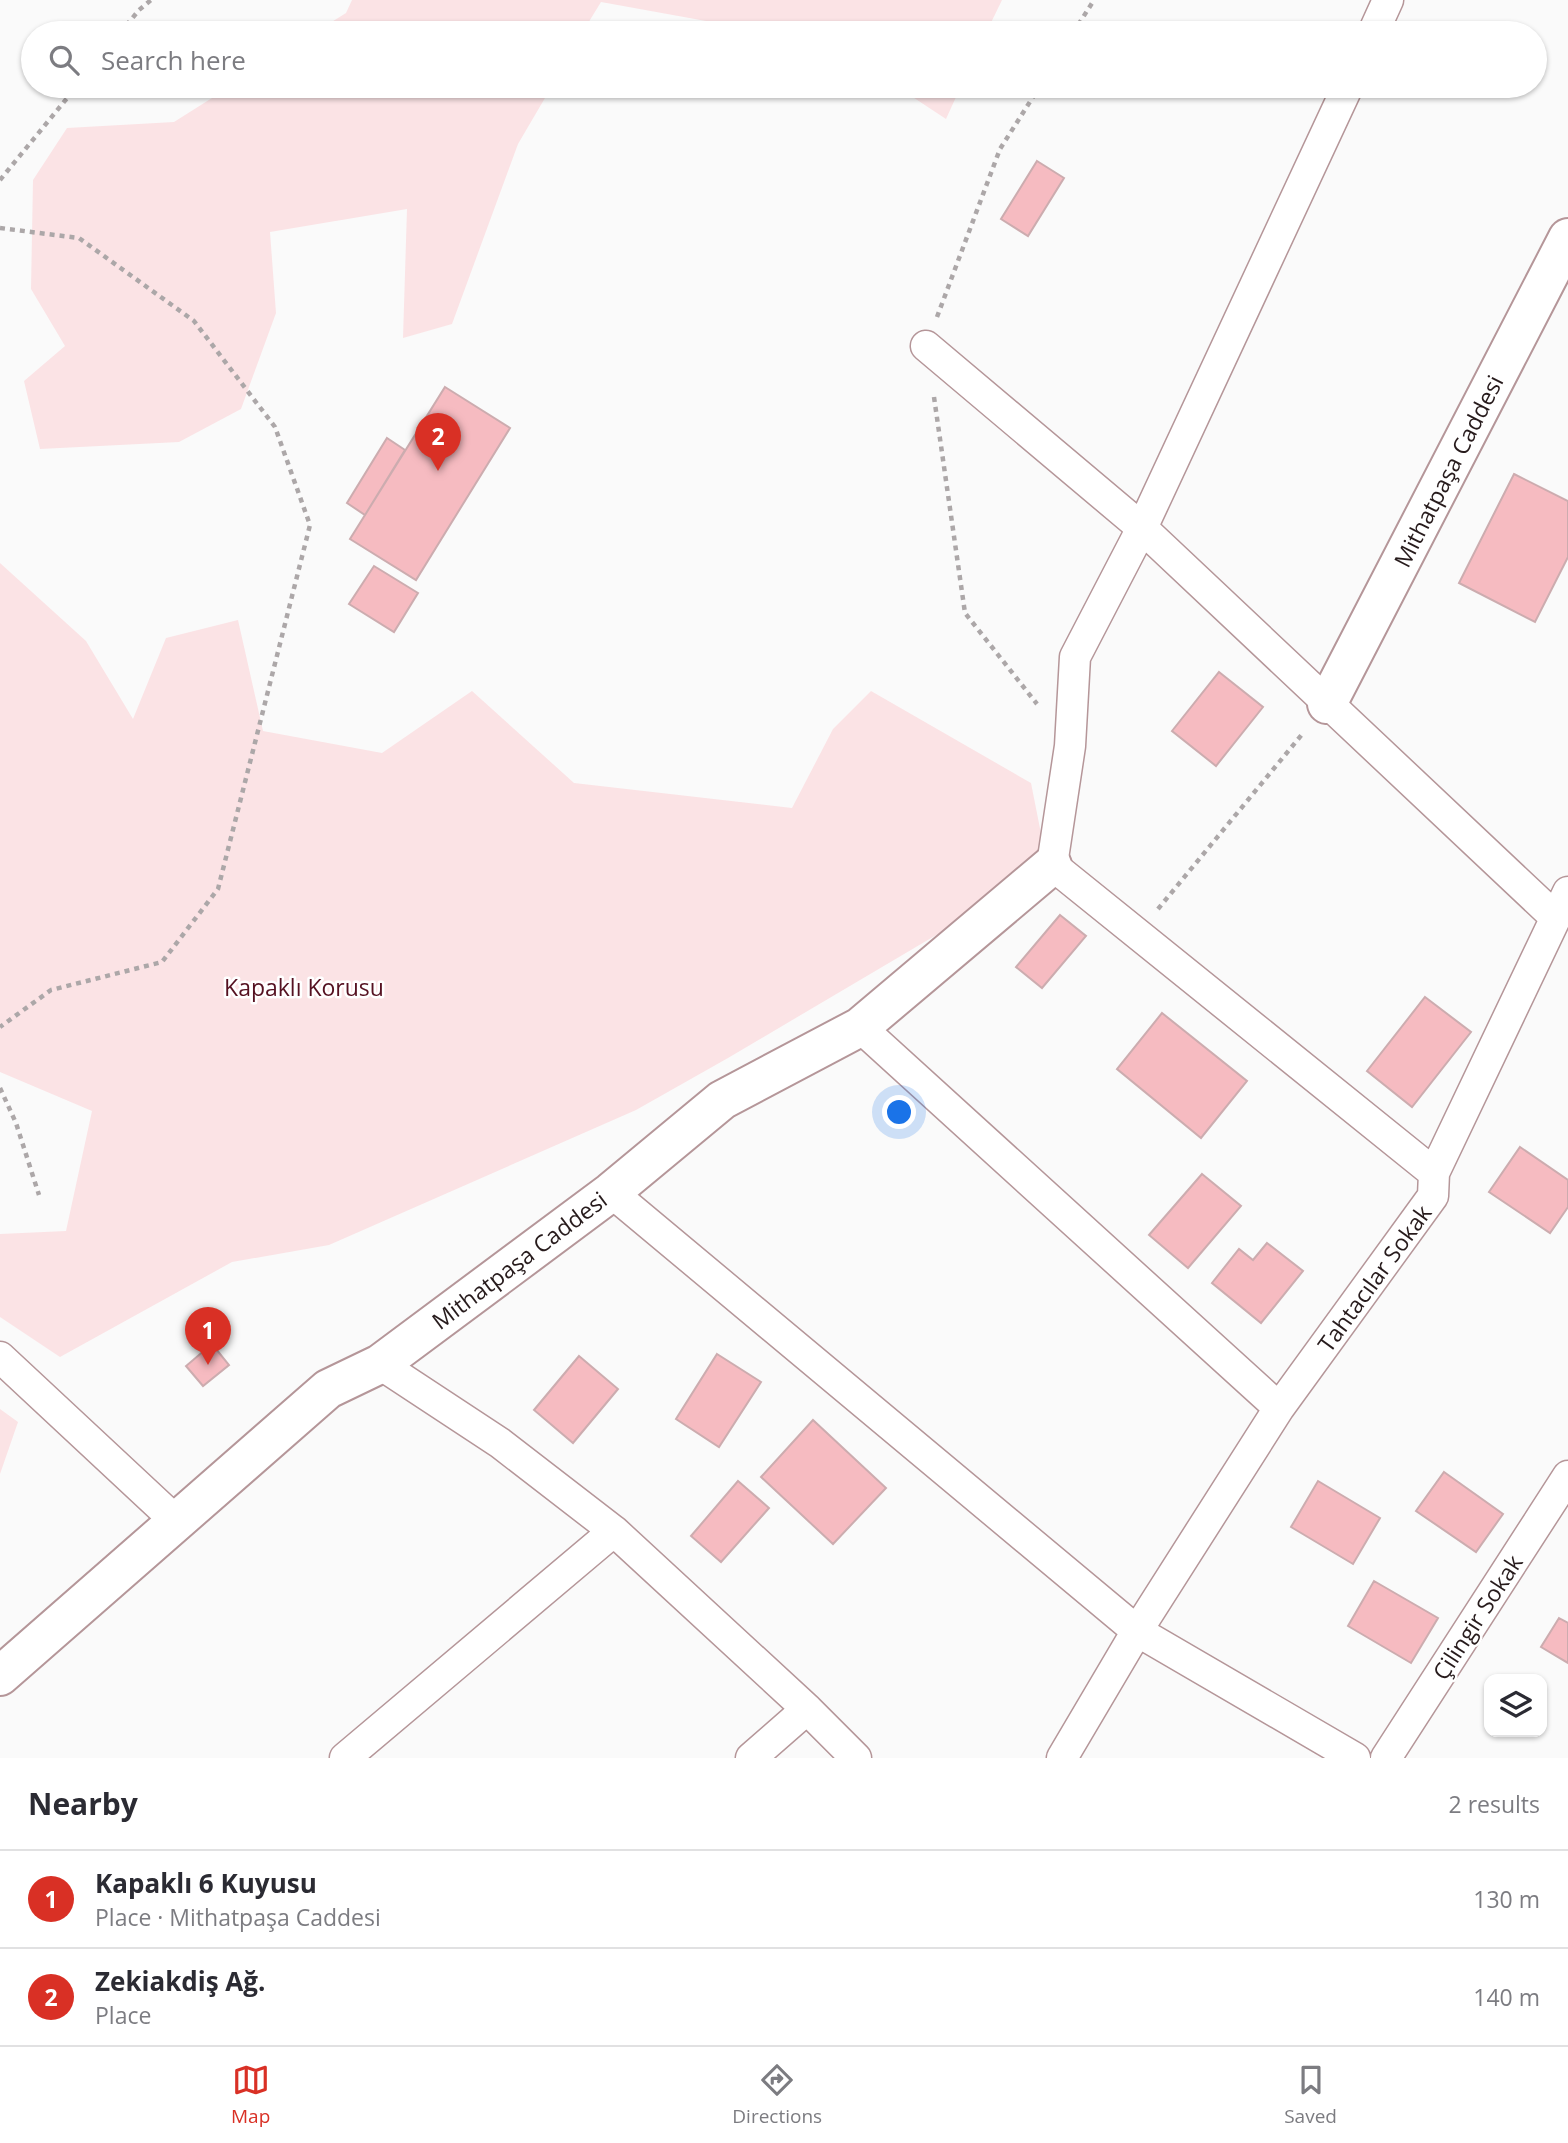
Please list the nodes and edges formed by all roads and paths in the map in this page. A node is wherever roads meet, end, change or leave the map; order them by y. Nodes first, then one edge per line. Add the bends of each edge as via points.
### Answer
1 (151, 0) edge
2 (1094, 0) edge
3 (1388, 0) edge
4 (131, 21) edge
5 (1081, 21) edge
6 (1378, 21) edge
7 (67, 98) edge
8 (1342, 98) edge
9 (0, 180) edge
10 (0, 228) edge
11 (1568, 238) edge
12 (926, 346) dead end
13 (1142, 528) junction
14 (1327, 704) junction
15 (1052, 865) junction
16 (1562, 905) edge
17 (1138, 934) junction
18 (0, 1027) edge
19 (860, 1027) junction
20 (0, 1088) edge
21 (1434, 1173) junction
22 (611, 1192) junction
23 (39, 1195) dead end
24 (0, 1357) edge
25 (380, 1364) junction
26 (1279, 1408) junction
27 (1568, 1476) edge
28 (177, 1522) junction
29 (614, 1531) junction
30 (1137, 1631) junction
31 (0, 1676) edge
32 (807, 1709) junction
33 (345, 1758) edge
34 (751, 1758) edge
35 (856, 1758) edge
36 (1062, 1758) edge
37 (1355, 1758) edge
38 (1386, 1758) edge

1 - 4 path
2 - 5 path
3 - 6 street
7 - 9 path
8 - 13 street
10 - 18 path via 79,238 194,321 275,427 310,525 218,889 162,962 51,990
11 - 14 street, Mithatpaşa Caddesi
12 - 13 street
13 - 14 street
13 - 15 street via 1074,657 1070,746
14 - 16 street
14 - 17 path
15 - 17 street, Tahtacılar Sokak
15 - 19 street, Mithatpaşa Caddesi
16 - 21 street
17 - 21 street, Tahtacılar Sokak
19 - 22 street, Mithatpaşa Caddesi via 722,1100
19 - 26 street
20 - 23 path
21 - 26 street, Tahtacılar Sokak via 1433,1196
22 - 25 street, Mithatpaşa Caddesi
22 - 30 street
24 - 28 street
25 - 28 street, Mithatpaşa Caddesi via 328,1389
25 - 29 street via 500,1443
26 - 30 street, Tahtacılar Sokak
27 - 38 street, Çilingir Sokak
28 - 31 street, Mithatpaşa Caddesi
29 - 32 street
29 - 33 street
30 - 36 street, Tahtacılar Sokak
30 - 37 street
32 - 34 street
32 - 35 street

